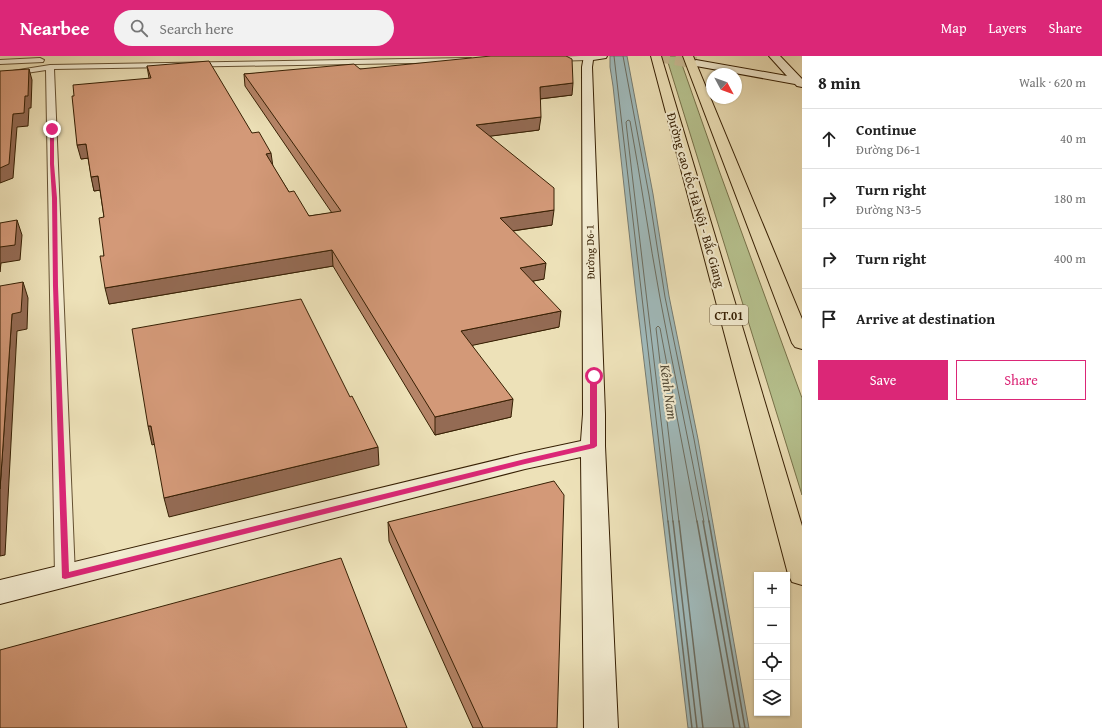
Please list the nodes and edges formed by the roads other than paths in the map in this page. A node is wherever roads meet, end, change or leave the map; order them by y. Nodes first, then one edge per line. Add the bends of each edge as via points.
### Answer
1 (656, 56) edge
2 (774, 56) edge
3 (595, 57) edge
4 (16, 58) edge
5 (100, 58) dead end
6 (539, 59) edge
7 (692, 59) edge
8 (476, 60) edge
9 (0, 62) edge
10 (50, 67) junction
11 (33, 69) junction
12 (0, 75) edge
13 (801, 83) edge
14 (802, 343) edge
15 (594, 446) junction
16 (802, 574) edge
17 (65, 576) junction
18 (0, 592) edge
19 (601, 728) edge

1 - 16 highway, Đường cao tốc Hà Nội - Bắc Giang / CT.01
2 - 13 street
3 - 6 street
3 - 15 street, Đường D6-1 via 588,146
4 - 5 street
4 - 9 street
4 - 11 street
7 - 13 street
7 - 14 highway
8 - 10 street
10 - 11 street
10 - 17 street
11 - 12 street
15 - 17 street
15 - 19 street, Đường D6-1
17 - 18 street

